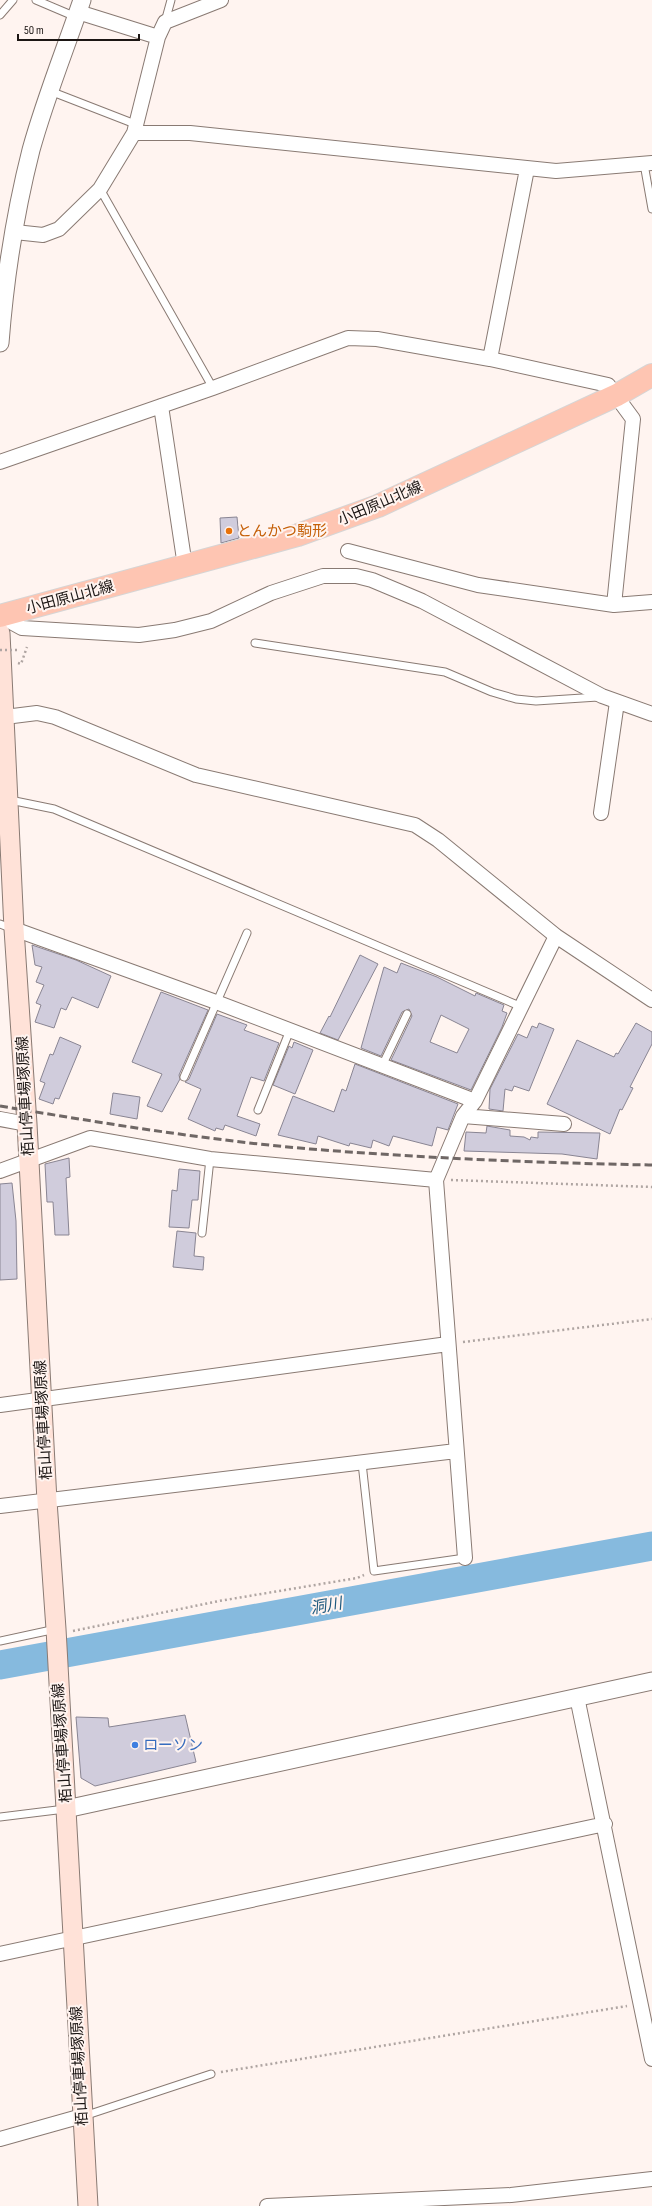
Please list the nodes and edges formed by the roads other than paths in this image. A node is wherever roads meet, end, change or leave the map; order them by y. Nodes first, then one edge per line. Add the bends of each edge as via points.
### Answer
1 (13, 0) edge
2 (36, 0) edge
3 (171, 0) edge
4 (220, 0) edge
5 (79, 10) edge
6 (0, 15) edge
7 (165, 22) junction
8 (158, 37) junction
9 (50, 91) junction
10 (134, 129) junction
11 (648, 163) edge
12 (527, 169) junction
13 (100, 189) junction
14 (652, 209) edge
15 (15, 232) junction
16 (2, 298) edge
17 (0, 342) edge
18 (490, 359) junction
19 (652, 375) edge
20 (213, 388) junction
21 (617, 395) junction
22 (161, 406) junction
23 (0, 462) edge
24 (348, 551) dead end
25 (185, 566) junction
26 (652, 602) edge
27 (614, 605) junction
28 (0, 616) edge
29 (0, 633) edge
30 (255, 643) dead end
31 (602, 696) junction
32 (1, 697) edge
33 (617, 702) junction
34 (652, 714) edge
35 (4, 717) junction
36 (9, 800) junction
37 (601, 814) dead end
38 (7, 926) edge
39 (247, 933) dead end
40 (556, 936) junction
41 (652, 1000) edge
42 (216, 1002) junction
43 (523, 1007) junction
44 (407, 1014) dead end
45 (290, 1030) junction
46 (382, 1066) junction
47 (184, 1077) dead end
48 (475, 1101) junction
49 (258, 1110) dead end
50 (463, 1116) junction
51 (0, 1119) edge
52 (27, 1124) junction
53 (564, 1124) dead end
54 (210, 1159) junction
55 (28, 1160) junction
56 (0, 1171) edge
57 (436, 1180) junction
58 (202, 1233) dead end
59 (448, 1344) junction
60 (42, 1400) junction
61 (0, 1406) edge
62 (456, 1451) junction
63 (362, 1463) junction
64 (46, 1501) junction
65 (0, 1506) edge
66 (465, 1558) joint
67 (56, 1629) junction
68 (0, 1641) edge
69 (652, 1681) edge
70 (577, 1697) junction
71 (66, 1809) junction
72 (0, 1817) edge
73 (605, 1824) junction
74 (73, 1939) junction
75 (0, 1954) edge
76 (652, 2059) edge
77 (211, 2074) road end
78 (82, 2116) junction
79 (0, 2139) edge
80 (652, 2179) edge
81 (88, 2206) edge
82 (267, 2206) edge

1 - 6 lane
2 - 5 lane
3 - 7 lane
4 - 7 street
5 - 8 street
5 - 9 street
7 - 8 street
8 - 10 street
9 - 10 lane
9 - 15 street via 31,150
10 - 12 street
10 - 13 street
11 - 12 street via 556,171
11 - 14 lane
12 - 18 street
13 - 15 street via 59,229 43,235
13 - 20 lane
15 - 16 street
16 - 17 street
18 - 20 street via 377,340 348,338
18 - 21 street via 608,385
19 - 21 main road, 小田原山北線
20 - 22 street
21 - 25 main road, 小田原山北線 via 349,518
21 - 27 street via 633,419
22 - 23 street
22 - 25 street
24 - 27 street via 478,585
25 - 28 main road, 小田原山北線
26 - 27 street
28 - 31 street via 22,628 139,635 211,621 271,593 323,576 356,576 372,580 422,602
29 - 32 main road, 栢山停車場塚原線
30 - 31 lane via 445,672 516,699 536,701
31 - 33 street
32 - 35 main road, 栢山停車場塚原線
33 - 34 street
33 - 37 street
35 - 36 main road, 栢山停車場塚原線
35 - 40 street via 37,713 54,717 196,775 415,826 438,840
36 - 38 main road, 栢山停車場塚原線
36 - 43 lane via 54,809
38 - 42 street
38 - 52 main road, 栢山停車場塚原線
39 - 42 lane
40 - 41 street
40 - 43 street
42 - 45 street
42 - 47 lane
43 - 48 street
44 - 46 lane
45 - 46 street
45 - 49 lane
46 - 48 street
48 - 50 street
50 - 53 street
50 - 57 street
51 - 52 street
52 - 55 main road, 栢山停車場塚原線
54 - 55 street via 90,1138
54 - 57 street
54 - 58 lane
55 - 56 street
55 - 60 main road, 栢山停車場塚原線
57 - 59 street
59 - 60 street
59 - 62 street
60 - 61 street
60 - 64 main road, 栢山停車場塚原線
62 - 63 street
62 - 66 street
63 - 64 street
63 - 66 lane via 374,1571
64 - 65 street
64 - 67 main road, 栢山停車場塚原線
67 - 68 lane
67 - 71 main road, 栢山停車場塚原線
69 - 70 street
70 - 71 street
70 - 73 street
71 - 72 lane
71 - 74 main road, 栢山停車場塚原線
73 - 74 street
73 - 76 street
74 - 75 street
74 - 78 main road, 栢山停車場塚原線
77 - 78 lane
78 - 79 street
78 - 81 main road, 栢山停車場塚原線
80 - 82 street via 512,2195

